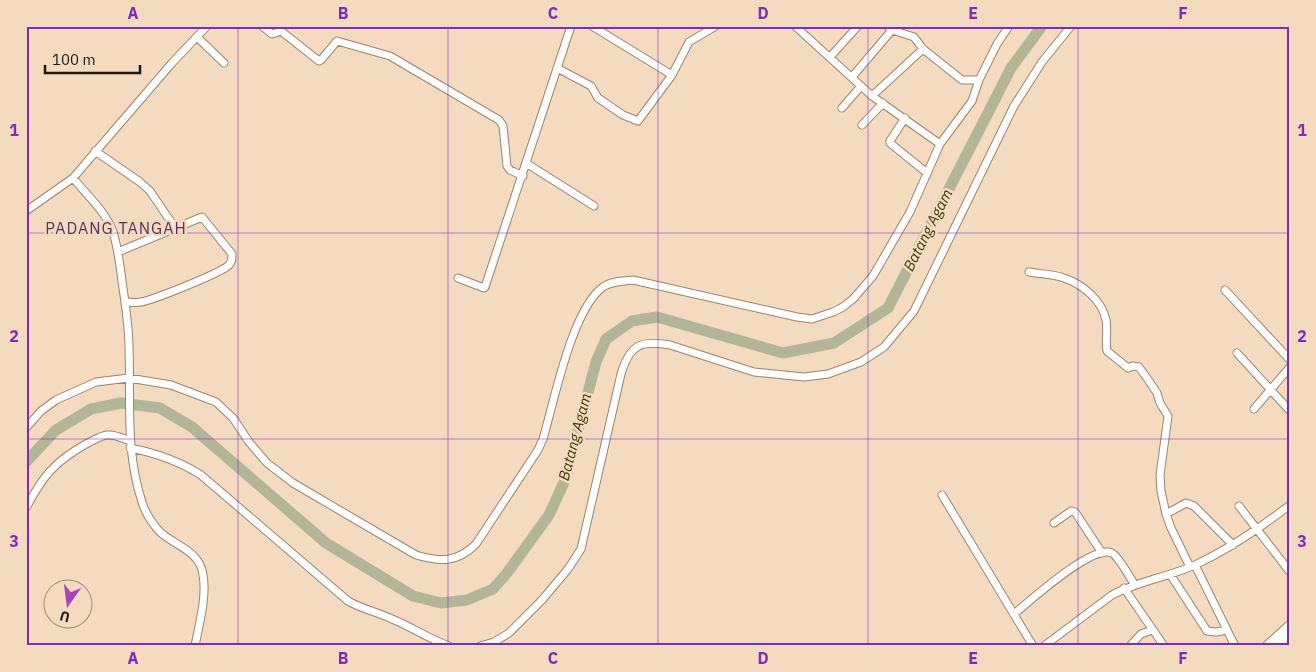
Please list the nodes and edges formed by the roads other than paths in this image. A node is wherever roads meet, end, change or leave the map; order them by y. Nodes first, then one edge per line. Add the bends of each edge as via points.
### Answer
1 (207, 26) edge
2 (262, 26) edge
3 (571, 26) edge
4 (592, 26) edge
5 (716, 26) edge
6 (795, 26) edge
7 (858, 26) edge
8 (1009, 26) edge
9 (1071, 26) edge
10 (889, 28) edge
11 (198, 37) junction
12 (924, 49) junction
13 (830, 56) junction
14 (224, 63) dead end
15 (557, 68) junction
16 (672, 74) junction
17 (852, 77) junction
18 (979, 80) junction
19 (861, 86) junction
20 (872, 96) junction
21 (883, 103) junction
22 (842, 108) dead end
23 (906, 118) junction
24 (862, 125) dead end
25 (940, 144) junction
26 (95, 150) junction
27 (526, 163) junction
28 (927, 173) junction
29 (523, 176) junction
30 (73, 178) junction
31 (594, 206) dead end
32 (26, 211) edge
33 (175, 228) junction
34 (118, 252) junction
35 (1029, 272) dead end
36 (458, 278) dead end
37 (1225, 290) dead end
38 (125, 302) junction
39 (1238, 353) dead end
40 (1290, 360) edge
41 (1290, 367) edge
42 (129, 378) junction
43 (1270, 390) junction
44 (1254, 409) dead end
45 (1290, 411) edge
46 (26, 428) edge
47 (130, 440) junction
48 (942, 495) dead end
49 (1239, 506) dead end
50 (1290, 506) edge
51 (26, 508) edge
52 (1166, 514) junction
53 (1054, 523) dead end
54 (1257, 530) junction
55 (1233, 545) junction
56 (1102, 553) junction
57 (1193, 566) junction
58 (1290, 572) edge
59 (1170, 574) junction
60 (1134, 585) junction
61 (1124, 588) junction
62 (1014, 614) junction
63 (1290, 626) edge
64 (1152, 630) junction
65 (1227, 630) junction
66 (1290, 637) edge
67 (494, 644) edge
68 (195, 646) edge
69 (449, 646) edge
70 (480, 646) edge
71 (1033, 646) edge
72 (1044, 646) edge
73 (1130, 646) edge
74 (1164, 646) edge
75 (1236, 646) edge
76 (1268, 646) edge
77 (1280, 646) edge

1 - 11 street
2 - 29 street via 272,34 281,31 316,60 321,60 337,41 390,56 499,120 503,126 507,166
3 - 15 street
4 - 16 street
5 - 16 street via 689,42
6 - 13 street
7 - 13 street
8 - 18 street
9 - 67 street via 1019,98 914,311 884,347 861,362 828,374 804,377 754,372 670,345 644,343 635,347 628,355 621,374 582,548 542,600
10 - 12 street via 914,37
10 - 17 street
11 - 14 street
11 - 26 street
12 - 18 street via 962,80
12 - 20 street
13 - 17 street
15 - 16 street via 591,86 598,98 636,121 641,119
15 - 27 street
17 - 19 street
18 - 25 street via 972,101
19 - 20 street
19 - 22 street
20 - 21 street
21 - 23 street
21 - 24 street
23 - 25 street
23 - 28 street via 890,142
25 - 28 street
26 - 30 street
26 - 33 street via 150,191
27 - 29 street
27 - 31 street
28 - 42 street via 910,212 873,276 853,299 833,312 812,318 797,317 633,280 604,286 585,310 574,332 538,450 476,544 466,554 450,560 432,560 416,555 293,482 268,463 248,442 233,418 216,402 171,385
29 - 36 street via 485,287
30 - 32 street
30 - 34 street via 103,216 112,231
33 - 34 street
33 - 38 street via 199,217 204,218 232,254 229,264 204,278 151,299
34 - 38 street
35 - 52 street via 1069,280 1098,301 1106,322 1107,351 1128,368 1139,367 1157,393 1168,416 1160,476
37 - 40 street
38 - 42 street
39 - 43 street
41 - 43 street
42 - 46 street via 96,382 56,400
42 - 47 street
43 - 44 street
43 - 45 street
47 - 51 street via 115,435 101,436 70,453 47,474
47 - 68 street via 142,504 150,519 160,532 194,555 201,565 204,575
47 - 69 street via 201,475 352,604
48 - 62 street
49 - 54 street
50 - 54 street
52 - 55 street via 1189,503
52 - 57 street
53 - 56 street via 1072,511 1076,512
54 - 55 street
54 - 58 street
55 - 57 street
56 - 60 street via 1116,556
56 - 62 street via 1074,565
57 - 59 street
57 - 65 street
59 - 60 street
59 - 65 street via 1207,631
60 - 61 street
61 - 64 street
61 - 72 street
62 - 71 street
63 - 76 highway
64 - 73 street via 1141,634
64 - 74 street
65 - 75 street
66 - 77 highway
67 - 70 street

